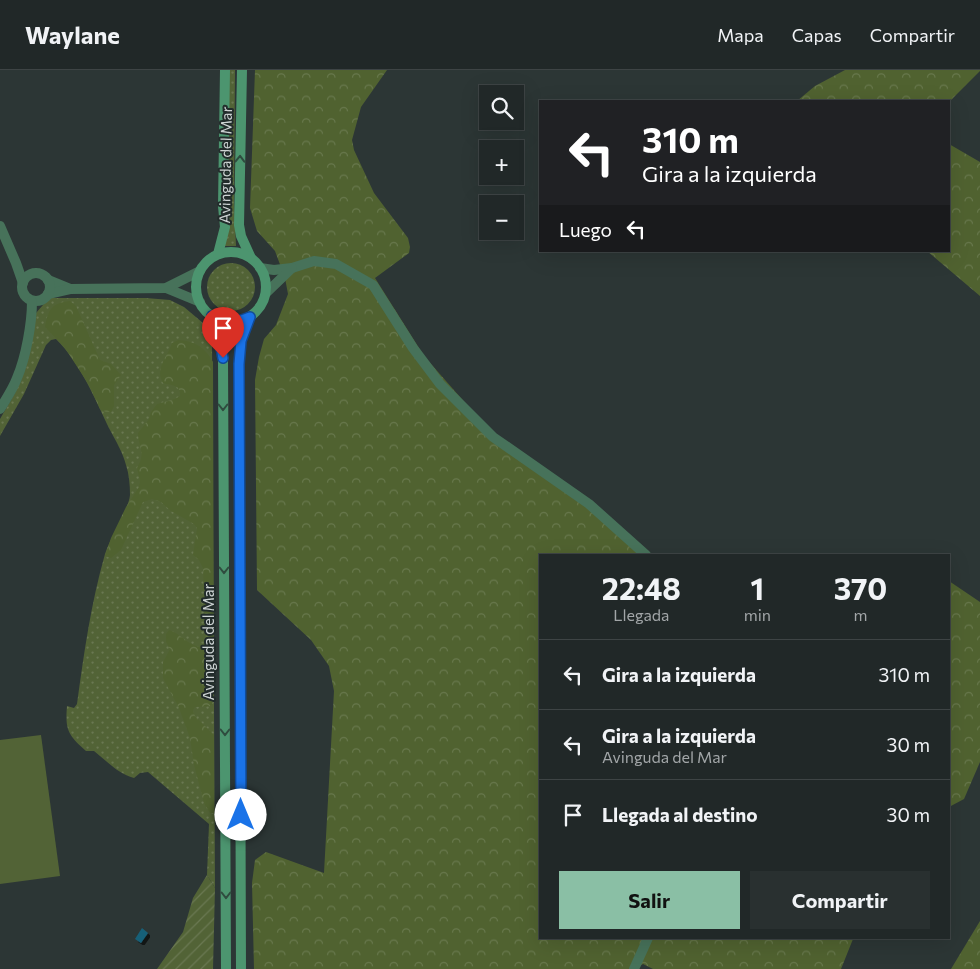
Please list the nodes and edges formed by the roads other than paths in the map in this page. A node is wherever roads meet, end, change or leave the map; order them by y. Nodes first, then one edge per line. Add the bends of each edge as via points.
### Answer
1 (225, 70) edge
2 (242, 70) edge
3 (0, 226) edge
4 (218, 254) junction
5 (251, 258) junction
6 (260, 268) junction
7 (292, 268) junction
8 (200, 271) junction
9 (48, 280) junction
10 (23, 283) junction
11 (70, 288) junction
12 (166, 288) junction
13 (266, 293) junction
14 (48, 294) junction
15 (32, 301) junction
16 (200, 302) junction
17 (212, 316) junction
18 (250, 317) junction
19 (0, 409) edge
20 (645, 554) edge
21 (648, 939) edge
22 (226, 969) edge
23 (241, 969) edge
24 (634, 969) edge

1 - 4 main road, Avinguda del Mar via 225,227
5 -> 2 main road, Avinguda del Mar via 239,225
3 - 10 street
4 - 5 main road via 241,253
4 - 8 main road
5 - 6 main road
6 - 7 street
6 - 13 main road
7 - 13 street
7 - 20 street via 314,262 336,264 373,286 440,384 493,437 589,504
8 - 12 street
8 - 16 main road via 197,286
9 - 10 street via 37,273 28,276
9 - 11 street
9 - 14 street
10 - 15 street via 22,291
11 - 12 street
11 - 14 street
12 - 16 street
13 - 18 main road via 263,303
14 - 15 street via 41,300
15 - 19 street via 30,332 18,378
16 - 17 main road
17 - 18 main road via 231,322
17 -> 22 main road, Avinguda del Mar via 223,358
18 - 23 main road, Avinguda del Mar via 241,341 239,364
21 - 24 street

